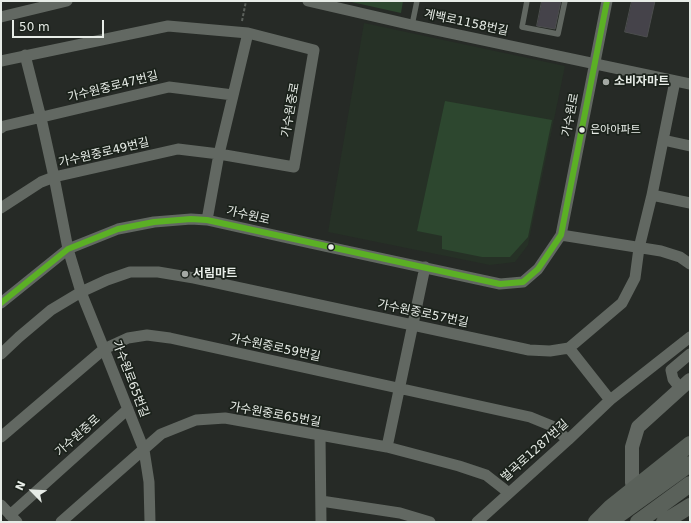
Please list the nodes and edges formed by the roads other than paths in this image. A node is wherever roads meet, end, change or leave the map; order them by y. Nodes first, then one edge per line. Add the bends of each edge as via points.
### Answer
1 (67, 1) edge
2 (308, 1) edge
3 (417, 1) edge
4 (528, 1) edge
5 (565, 1) edge
6 (607, 1) edge
7 (1, 17) edge
8 (412, 25) junction
9 (244, 33) junction
10 (25, 55) junction
11 (1, 61) edge
12 (594, 64) junction
13 (675, 81) junction
14 (690, 84) edge
15 (233, 95) junction
16 (41, 118) junction
17 (1, 128) edge
18 (663, 140) junction
19 (690, 146) edge
20 (219, 154) junction
21 (54, 177) junction
22 (652, 195) junction
23 (690, 203) edge
24 (1, 208) edge
25 (207, 220) junction
26 (561, 235) junction
27 (639, 248) junction
28 (68, 249) junction
29 (690, 264) edge
30 (425, 267) junction
31 (81, 292) junction
32 (1, 303) edge
33 (412, 325) junction
34 (690, 337) edge
35 (104, 348) junction
36 (569, 348) junction
37 (1, 354) edge
38 (690, 354) edge
39 (685, 384) edge
40 (399, 388) junction
41 (610, 400) junction
42 (128, 409) junction
43 (320, 435) junction
44 (1, 437) edge
45 (568, 440) junction
46 (690, 444) edge
47 (387, 447) junction
48 (144, 450) junction
49 (690, 464) edge
50 (632, 483) dead end
51 (690, 484) edge
52 (508, 493) junction
53 (321, 501) junction
54 (1, 505) edge
55 (690, 506) edge
56 (13, 518) edge
57 (61, 522) edge
58 (150, 522) edge
59 (321, 522) edge
60 (430, 522) edge
61 (477, 522) edge
62 (596, 522) edge
63 (609, 522) edge
64 (638, 522) edge
65 (664, 522) edge

1 - 7 street
2 - 8 street, 계백로1158번길
3 - 8 lane
4 - 5 lane via 522,27 558,34
6 - 12 street, 가수원로
8 - 12 street, 계백로1158번길
9 - 10 street, 가수원중로 via 168,26
9 - 15 street
9 - 20 street, 가수원중로 via 314,50 294,167
10 - 11 street, 가수원중로
10 - 16 street
12 - 13 street, 계백로1158번길
12 - 26 street, 가수원로
13 - 14 street, 계백로1158번길
13 - 18 street
15 - 16 street, 가수원중로47번길 via 169,87
15 - 20 street
16 - 17 street, 가수원중로47번길
16 - 21 street
18 - 19 street
18 - 22 street
20 - 21 street, 가수원중로49번길 via 178,149
20 - 25 street
21 - 24 street, 가수원중로49번길 via 41,182
21 - 28 street
22 - 23 street
22 - 27 street
25 - 28 street, 가수원로 via 154,222 118,228
25 - 30 street, 가수원로
26 - 27 street
26 - 30 street, 가수원로 via 538,269 523,282 500,284
27 - 29 street via 661,251 680,257
27 - 36 street via 635,278 622,302
28 - 31 street, 가수원로65번길
28 - 32 street, 가수원로
30 - 33 street
31 - 33 street, 가수원중로57번길 via 130,272 158,272
31 - 35 street, 가수원로65번길
31 - 37 street, 가수원중로57번길 via 52,310
33 - 36 street, 가수원중로57번길 via 529,350 550,351
33 - 40 street
34 - 41 street, 벌곡로1287번길
35 - 40 street, 가수원중로59번길 via 128,338 147,335 170,338
35 - 42 street, 가수원로65번길
35 - 44 street, 가수원중로59번길
36 - 41 street
38 - 39 street via 671,370 673,379
39 - 50 street via 638,427 632,448
40 - 45 street, 가수원중로59번길 via 530,417 552,426
40 - 47 street
41 - 45 street, 벌곡로1287번길
42 - 48 street, 가수원로65번길
42 - 56 street, 가수원중로
43 - 47 street, 가수원중로65번길
43 - 48 street, 가수원중로65번길 via 226,418 196,420 161,434
43 - 53 street
45 - 52 street, 벌곡로1287번길
46 - 62 main road
47 - 52 street, 가수원중로65번길 via 486,475
48 - 57 street, 가수원중로65번길
48 - 58 street, 가수원로65번길 via 149,482
49 - 63 main road
51 - 64 main road
52 - 61 street, 벌곡로1287번길
53 - 59 street
53 - 60 street via 400,513
54 - 56 street, 가수원중로
55 - 65 main road

